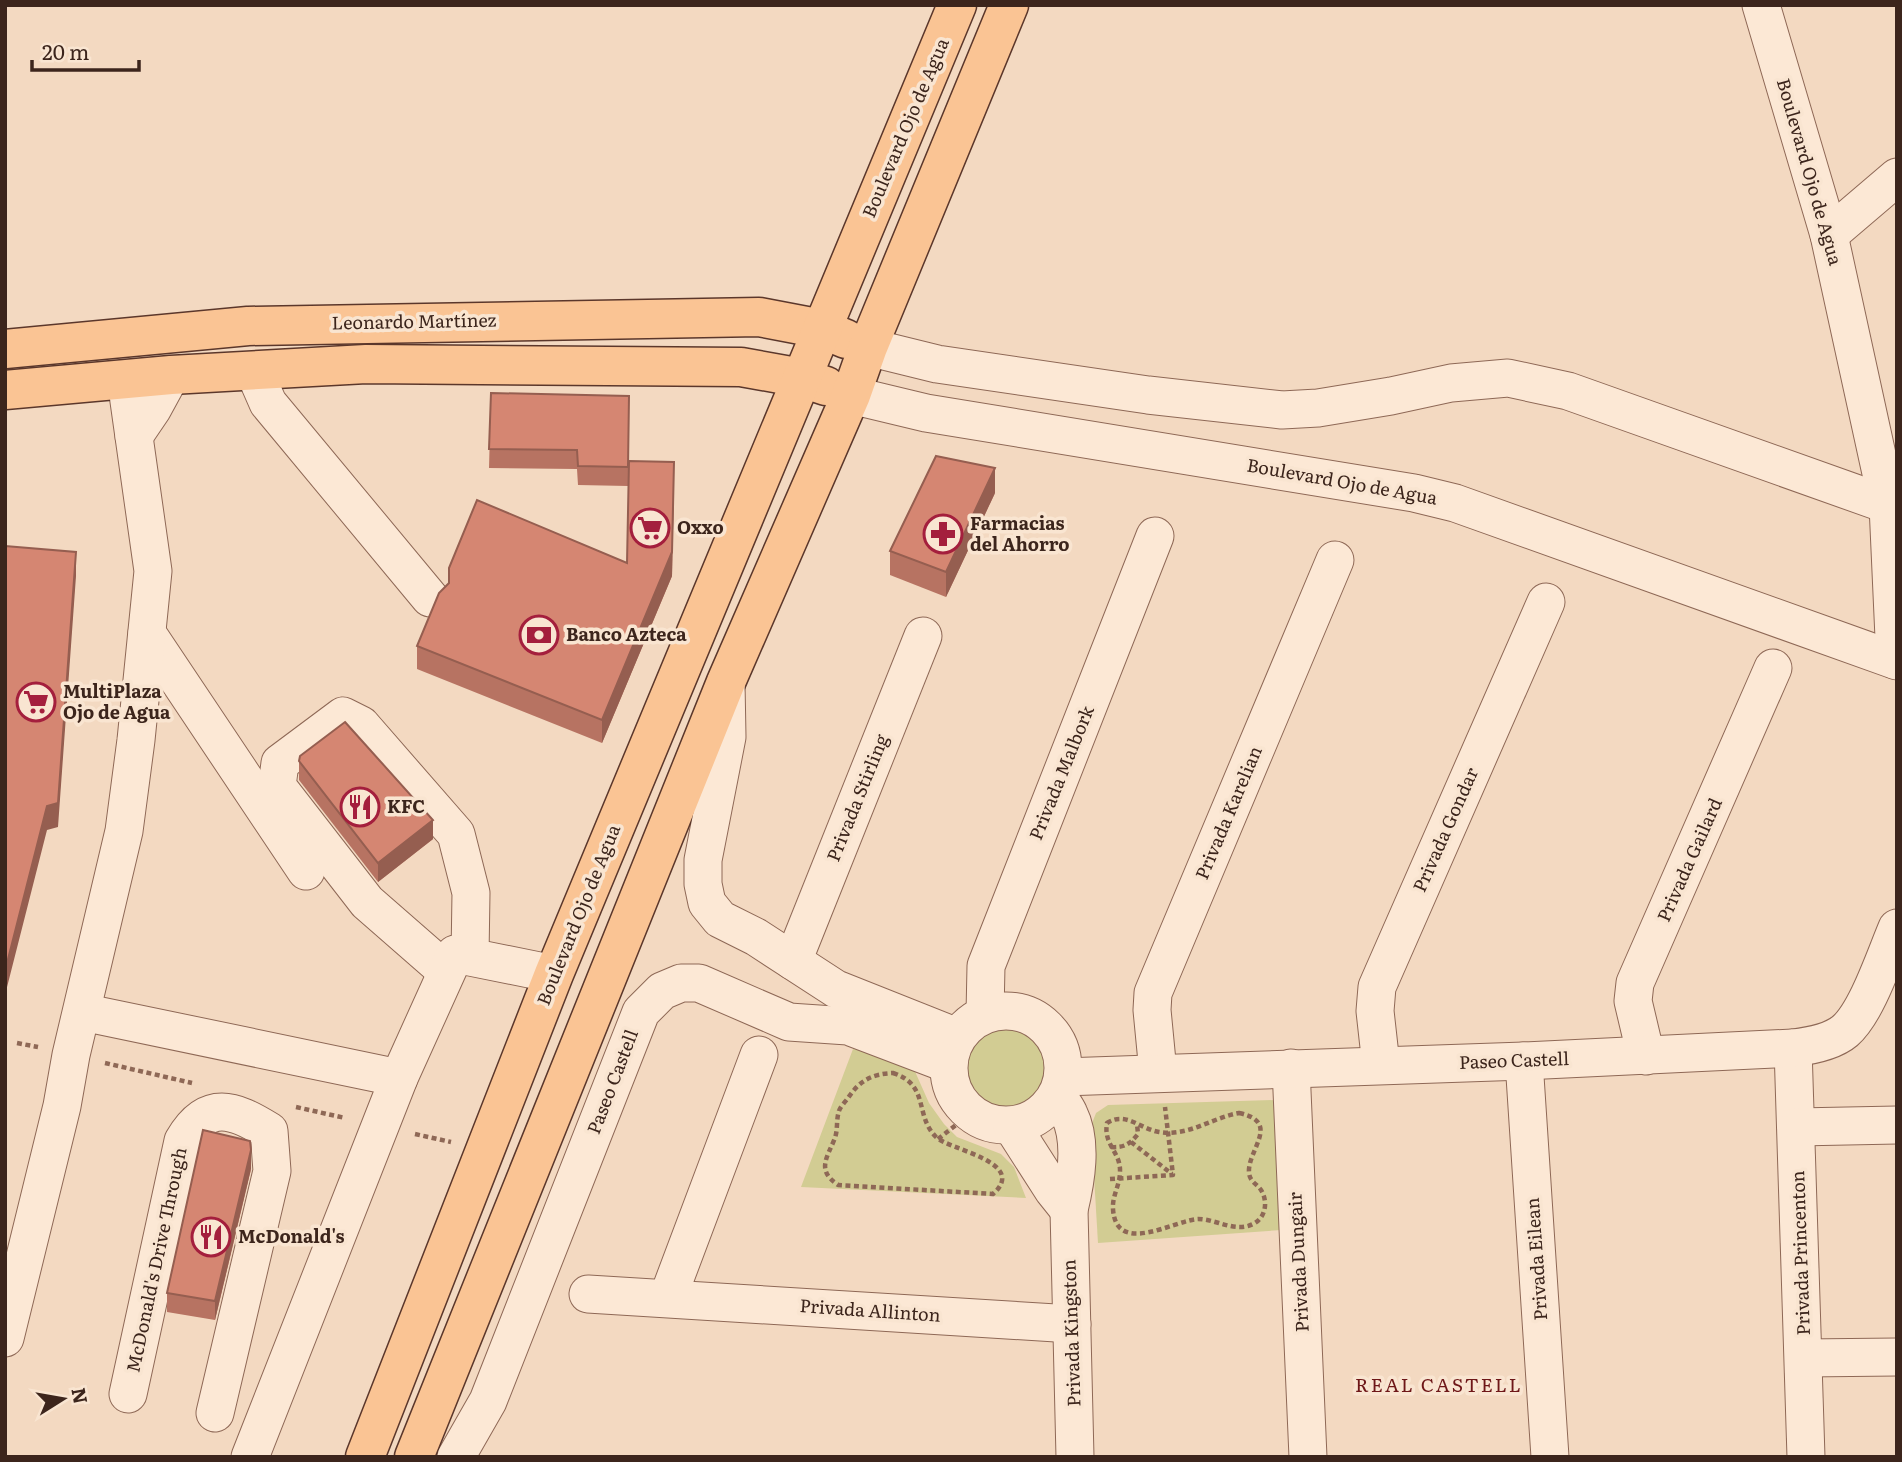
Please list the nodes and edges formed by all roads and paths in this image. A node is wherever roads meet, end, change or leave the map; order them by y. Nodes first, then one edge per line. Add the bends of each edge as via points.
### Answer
1 (957, 5) edge
2 (1009, 5) edge
3 (1761, 5) edge
4 (1897, 177) edge
5 (1829, 235) junction
6 (822, 329) junction
7 (190, 331) junction
8 (69, 342) junction
9 (868, 348) junction
10 (5, 349) edge
11 (254, 371) junction
12 (171, 375) junction
13 (802, 378) junction
14 (126, 380) junction
15 (5, 390) edge
16 (851, 394) junction
17 (134, 436) junction
18 (1893, 506) edge
19 (1155, 536) dead end
20 (1335, 560) dead end
21 (430, 598) dead end
22 (1546, 601) dead end
23 (147, 633) junction
24 (923, 636) dead end
25 (1896, 661) edge
26 (1773, 668) dead end
27 (726, 682) junction
28 (306, 871) dead end
29 (1897, 928) edge
30 (793, 961) junction
31 (458, 963) junction
32 (554, 974) junction
33 (82, 1012) junction
34 (985, 1014) junction
35 (1793, 1048) junction
36 (953, 1050) junction
37 (759, 1055) dead end
38 (1646, 1056) junction
39 (1524, 1061) junction
40 (1381, 1065) junction
41 (1291, 1068) junction
42 (1158, 1072) junction
43 (399, 1078) junction
44 (1060, 1086) junction
45 (970, 1114) junction
46 (1137, 1124) junction
47 (1897, 1125) edge
48 (1012, 1126) junction
49 (1797, 1127) junction
50 (1170, 1132) junction
51 (938, 1139) junction
52 (1131, 1142) junction
53 (1110, 1146) junction
54 (1173, 1175) junction
55 (1119, 1178) junction
56 (1072, 1196) junction
57 (588, 1294) dead end
58 (667, 1297) junction
59 (1072, 1324) junction
60 (5, 1338) edge
61 (1897, 1357) edge
62 (1804, 1358) junction
63 (128, 1394) dead end
64 (215, 1413) dead end
65 (250, 1457) edge
66 (365, 1457) edge
67 (414, 1457) edge
68 (456, 1457) edge
69 (1075, 1457) edge
70 (1308, 1457) edge
71 (1550, 1457) edge
72 (1806, 1457) edge

1 - 6 main road, Boulevard Ojo de Agua
2 - 9 main road
3 - 5 street, Boulevard Ojo de Agua
4 - 5 street
5 - 18 street, Boulevard Ojo de Agua
6 - 7 main road, Leonardo Martínez via 759,317 363,323
6 - 9 main road
6 - 13 main road, Boulevard Ojo de Agua
7 - 8 main road, Leonardo Martínez
7 - 14 main road
8 - 10 main road, Leonardo Martínez
8 - 14 main road
9 - 16 main road
9 - 18 street via 937,364 1282,410 1508,378 1568,391
11 - 12 main road
11 - 13 main road via 366,364 741,367
11 - 21 street via 268,403
12 - 14 main road
12 - 17 street
13 - 16 main road, Boulevard Ojo de Agua
13 - 32 main road, Boulevard Ojo de Agua
14 - 15 main road
14 - 17 street
16 - 25 street, Boulevard Ojo de Agua via 926,414 1434,498
16 - 27 main road
17 - 23 street via 153,571
18 - 25 street, Boulevard Ojo de Agua
19 - 34 street, Privada Malbork via 986,966
20 - 42 street, Privada Karelian via 1153,993
22 - 40 street, Privada Gondar via 1377,987
23 - 28 street
23 - 33 street via 124,831
24 - 30 street, Privada Stirling
26 - 38 street, Privada Gailard via 1635,984 1633,1000
27 - 30 street via 727,737 703,860 707,903 720,919
27 - 67 main road
29 - 35 street, Paseo Castell via 1859,1015 1844,1032
30 - 36 street via 836,989
31 - 31 street via 471,893 456,834 361,725 342,716 280,763 277,786 367,902
31 - 32 street
31 - 43 street
32 - 66 main road, Boulevard Ojo de Agua
33 - 43 street
33 - 60 street
34 - 36 street via 969,1023
34 - 44 street via 1004,1010 1024,1013 1042,1023 1055,1038 1062,1057
35 - 38 street, Paseo Castell
35 - 49 street, Privada Princenton
36 - 45 street via 950,1083
36 - 68 street, Paseo Castell via 848,1026 789,1022 699,983 681,983 662,991 641,1012 488,1401
37 - 58 street
38 - 39 street, Paseo Castell
39 - 40 street, Paseo Castell
39 - 71 street, Privada Eilean
40 - 41 street, Paseo Castell
41 - 42 street, Paseo Castell
41 - 70 street, Privada Dungair
42 - 44 street, Paseo Castell
42 - 50 path
43 - 65 street
44 - 48 street via 1046,1110
44 - 56 street, Privada Kingston via 1075,1135
45 - 48 street via 983,1122
45 - 51 path
46 - 50 path
46 - 52 path via 1138,1134
46 - 53 path via 1126,1118 1107,1122
47 - 49 street
48 - 56 street via 1053,1190
49 - 62 street, Privada Princenton
50 - 54 path
50 - 55 path via 1190,1131 1239,1113 1258,1122 1260,1133 1249,1173 1266,1203 1263,1216 1254,1224 1237,1227 1204,1219 1135,1234 1115,1221
51 - 51 path via 913,1084 893,1073 878,1074 864,1079 839,1111 825,1170 838,1185 985,1195 999,1189 1000,1172 995,1165
52 - 53 path via 1122,1148
52 - 54 path
53 - 55 path via 1118,1157
54 - 55 path
55 - 56 path
56 - 59 street, Privada Kingston
57 - 58 street, Privada Allinton
58 - 59 street, Privada Allinton
59 - 69 street, Privada Kingston
61 - 62 street
62 - 72 street, Privada Princenton
63 - 64 street, McDonald's Drive Through via 183,1141 193,1124 215,1111 242,1114 269,1131 272,1171

